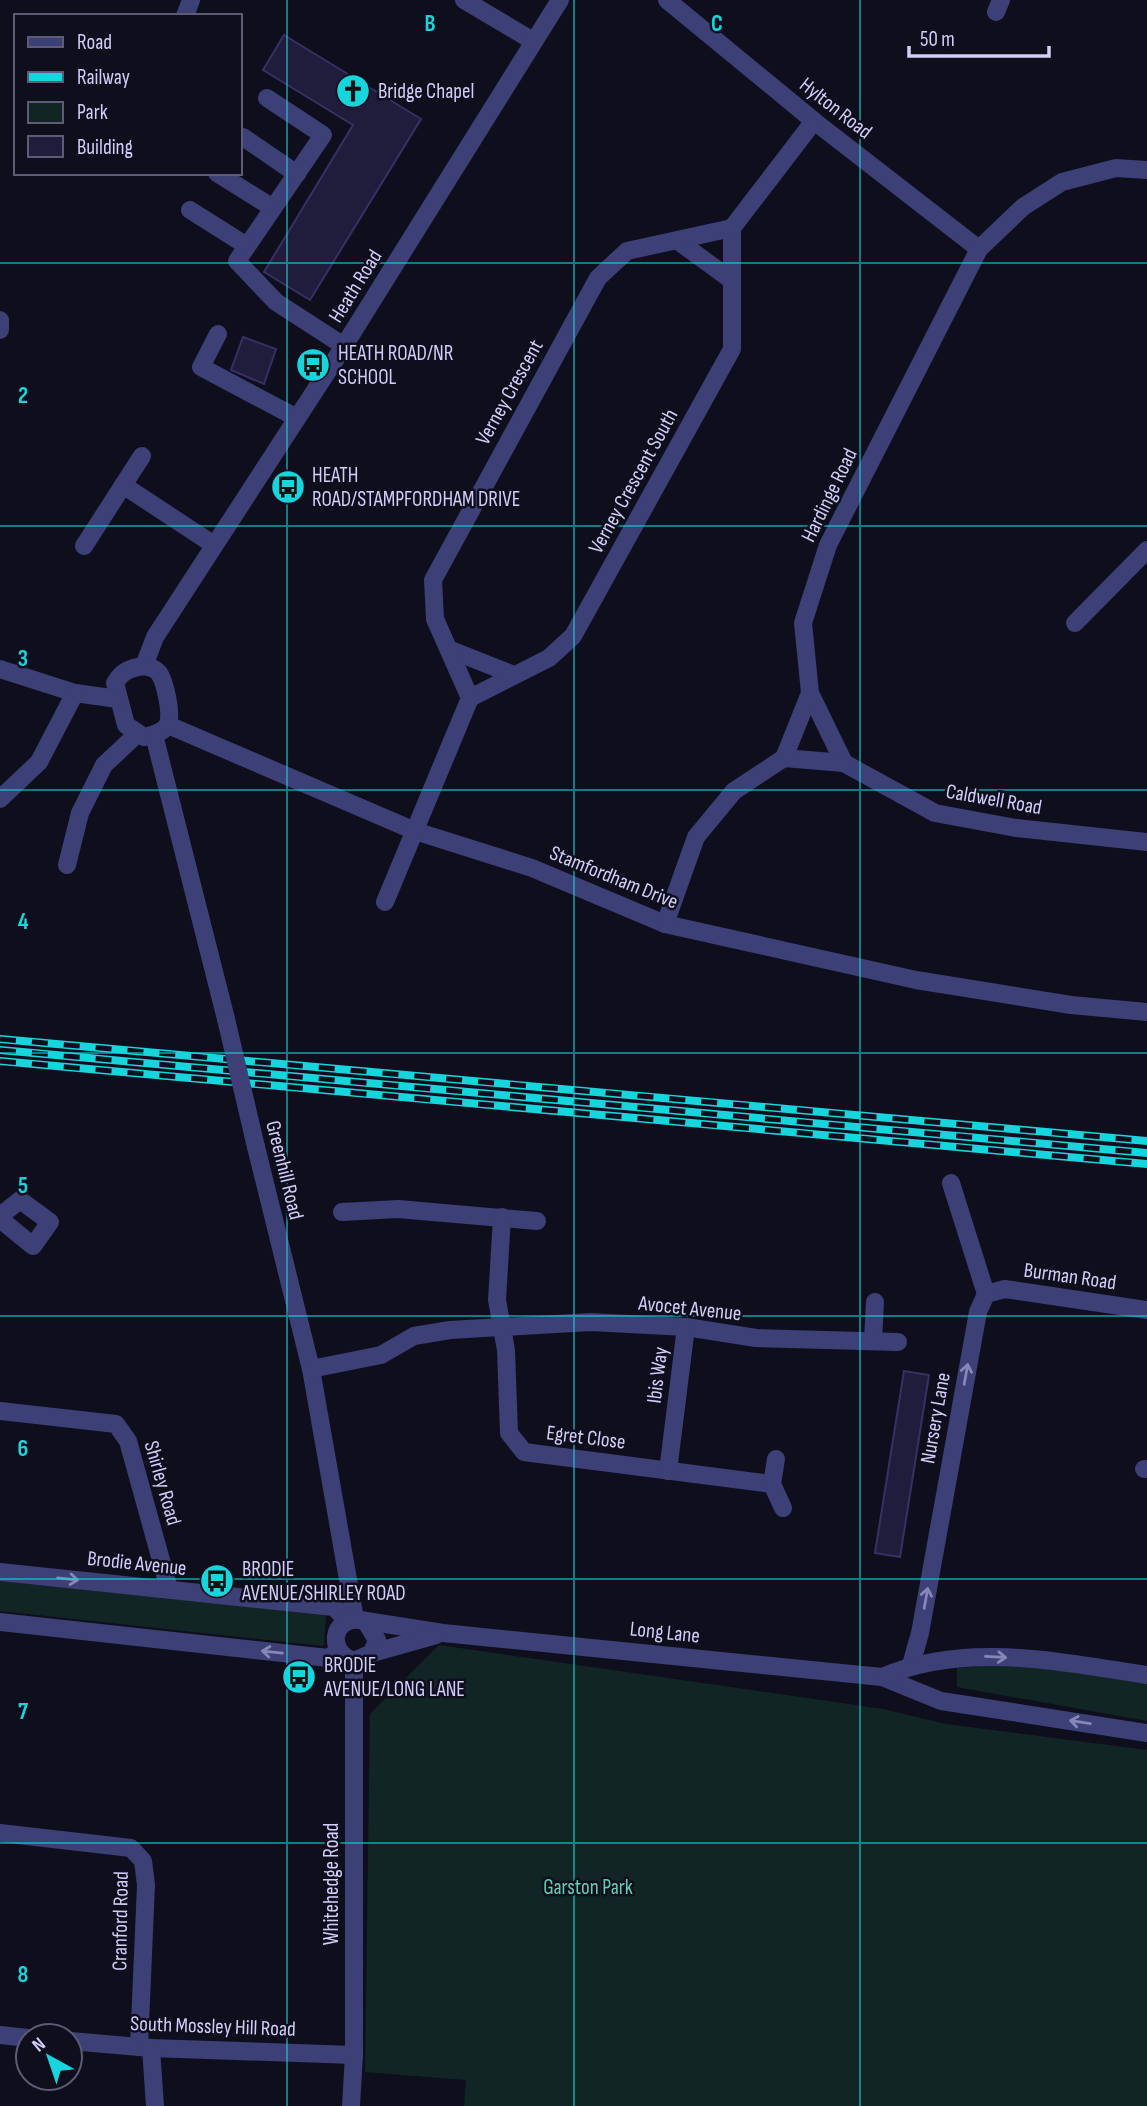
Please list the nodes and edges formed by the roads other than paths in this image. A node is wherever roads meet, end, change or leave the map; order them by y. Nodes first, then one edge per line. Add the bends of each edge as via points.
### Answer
1 (464, 0) edge
2 (560, 0) edge
3 (667, 0) edge
4 (533, 41) junction
5 (267, 98) dead end
6 (814, 121) junction
7 (243, 137) dead end
8 (1147, 170) edge
9 (297, 174) junction
10 (220, 175) edge
11 (273, 208) junction
12 (190, 210) dead end
13 (732, 228) junction
14 (678, 241) junction
15 (247, 246) junction
16 (979, 249) junction
17 (730, 279) junction
18 (0, 320) edge
19 (0, 330) edge
20 (218, 334) dead end
21 (344, 346) junction
22 (297, 418) junction
23 (142, 456) dead end
24 (123, 485) junction
25 (214, 545) junction
26 (84, 546) dead end
27 (1147, 550) edge
28 (1075, 622) dead end
29 (451, 650) junction
30 (144, 666) junction
31 (0, 669) edge
32 (514, 675) junction
33 (75, 693) junction
34 (810, 693) junction
35 (470, 698) junction
36 (118, 699) junction
37 (153, 731) junction
38 (784, 758) junction
39 (844, 763) junction
40 (0, 799) edge
41 (415, 831) junction
42 (1147, 842) edge
43 (67, 865) dead end
44 (385, 902) dead end
45 (665, 924) junction
46 (1147, 1012) edge
47 (951, 1184) dead end
48 (341, 1212) dead end
49 (502, 1217) junction
50 (537, 1221) dead end
51 (986, 1294) junction
52 (875, 1302) dead end
53 (1147, 1310) edge
54 (502, 1327) junction
55 (686, 1327) junction
56 (873, 1341) junction
57 (898, 1342) dead end
58 (311, 1369) junction
59 (0, 1411) edge
60 (776, 1459) dead end
61 (668, 1471) junction
62 (772, 1485) junction
63 (783, 1508) dead end
64 (0, 1572) edge
65 (169, 1589) junction
66 (356, 1621) junction
67 (0, 1622) edge
68 (443, 1633) junction
69 (338, 1651) junction
70 (372, 1653) junction
71 (354, 1661) junction
72 (911, 1665) junction
73 (1147, 1675) edge
74 (882, 1677) junction
75 (1147, 1733) edge
76 (0, 1833) edge
77 (84, 2042) edge
78 (145, 2048) junction
79 (354, 2054) junction
80 (155, 2106) edge
81 (351, 2106) edge

1 - 4 street
2 - 4 street, Heath Road
3 - 6 street, Hylton Road
4 - 21 street, Heath Road
5 - 9 street via 323,135
6 - 13 street
6 - 16 street, Hylton Road
7 - 9 street
8 - 16 street, Hardinge Road via 1116,168 1062,182 1023,206
9 - 11 street
10 - 11 street
11 - 15 street
12 - 15 street
13 - 14 street, Verney Crescent
13 - 17 street, Verney Crescent South
14 - 17 street
14 - 29 street, Verney Crescent via 627,251 597,278 433,580 435,619
15 - 21 street via 237,261 268,294
16 - 34 street, Hardinge Road via 828,544 803,623
17 - 32 street, Verney Crescent South via 732,349 573,636 549,658
18 - 19 street
20 - 22 street via 201,367
21 - 22 street, Heath Road
22 - 25 street, Heath Road
23 - 24 street
24 - 25 street
24 - 26 street
25 - 30 street, Heath Road via 155,637
27 - 28 street
29 - 32 street
29 - 35 street, Verney Crescent
30 - 36 street via 120,675
30 - 37 street via 161,676 169,713
31 - 33 street
32 - 35 street, Verney Crescent South
33 - 36 street
33 - 40 street via 39,762
34 - 38 street, Hardinge Road
34 - 39 street
35 - 41 street
36 - 37 street via 126,725
37 - 41 street, Stamfordham Drive
37 - 43 street via 104,765 80,813
37 - 58 street, Greenhill Road, bridge
38 - 39 street, Caldwell Road
38 - 45 street via 734,791 696,837
39 - 42 street, Caldwell Road via 935,813 1016,828
41 - 44 street
41 - 45 street, Stamfordham Drive via 532,868
45 - 46 street, Stamfordham Drive via 916,980
47 - 51 street
48 - 49 street via 398,1209
49 - 50 street
49 - 54 street via 497,1300
51 - 53 street, Burman Road via 1005,1289
72 -> 51 street, Nursery Lane via 978,1312
52 - 56 street
54 - 55 street, Avocet Avenue via 591,1322
54 - 58 street, Avocet Avenue via 414,1336 382,1355
54 - 61 street, Egret Close via 509,1433 524,1452
55 - 56 street, Avocet Avenue via 756,1338
55 - 61 street, Ibis Way
56 - 57 street, Avocet Avenue
58 - 66 street, Greenhill Road
59 - 65 street, Shirley Road via 116,1424 128,1441
60 - 62 street
61 - 62 street, Egret Close
62 - 63 street
64 -> 65 street, Brodie Avenue
65 - 66 street, Brodie Avenue via 334,1607
66 - 68 street, Long Lane
66 - 69 street via 337,1631
66 - 70 street via 377,1640
69 -> 67 street via 328,1658
68 - 70 street, Long Lane
68 - 74 street, Long Lane
69 - 71 street
70 - 71 street
71 - 79 street, Whitehedge Road
72 -> 73 street, Long Lane via 977,1656 1038,1658
72 - 74 street, Long Lane
75 -> 74 street, Long Lane via 941,1701
76 - 78 street, Cranford Road via 131,1848 144,1861
77 - 78 street, South Mossley Hill Road
78 - 79 street, South Mossley Hill Road
78 - 80 street, Cranford Road
79 - 81 street, Whitehedge Road

